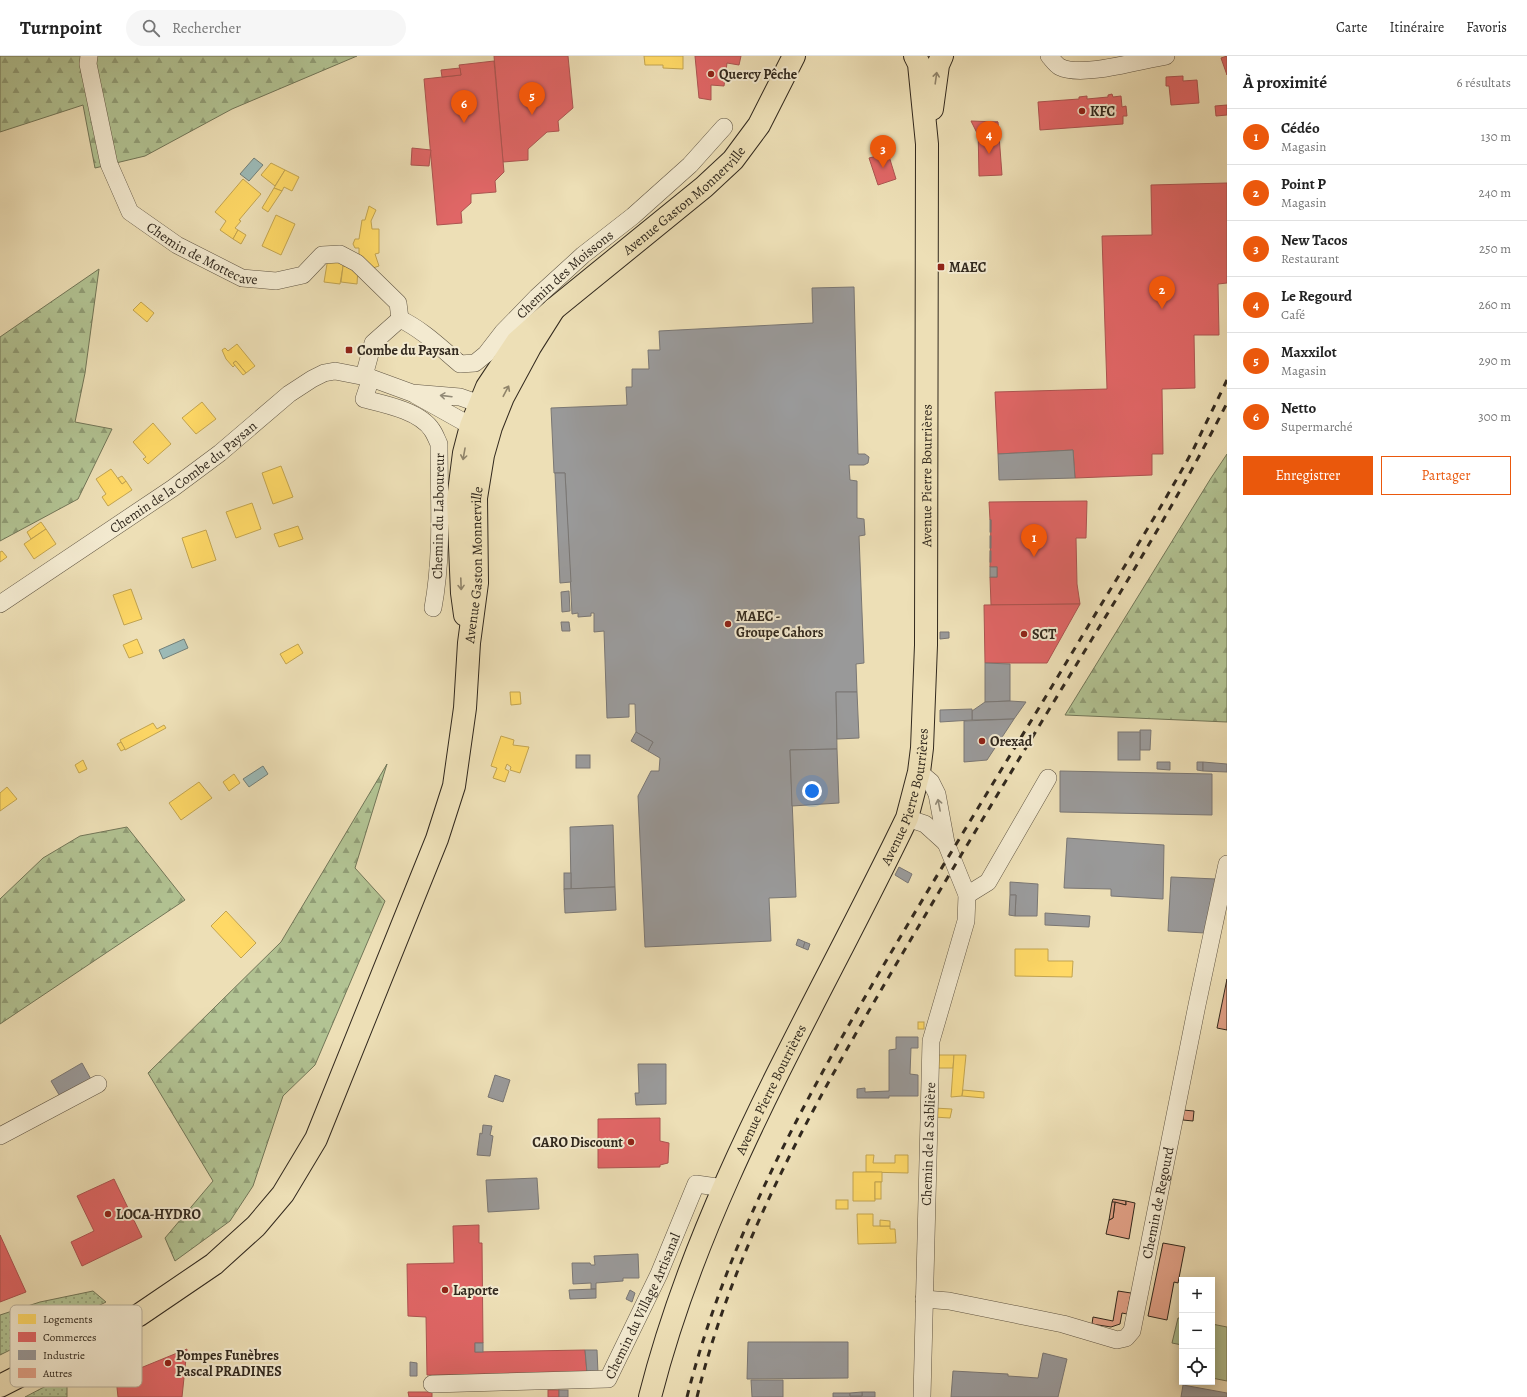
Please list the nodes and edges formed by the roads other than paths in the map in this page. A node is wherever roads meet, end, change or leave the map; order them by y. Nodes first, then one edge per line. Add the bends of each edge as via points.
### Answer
1 (89, 56) edge
2 (915, 56) edge
3 (942, 56) edge
4 (1049, 56) edge
5 (1166, 56) edge
6 (794, 60) edge
7 (724, 127) dead end
8 (927, 144) junction
9 (554, 309) junction
10 (400, 319) junction
11 (368, 377) junction
12 (412, 393) junction
13 (480, 404) junction
14 (481, 426) junction
15 (0, 604) edge
16 (433, 608) dead end
17 (919, 772) junction
18 (1048, 778) dead end
19 (907, 818) junction
20 (946, 843) junction
21 (1227, 864) edge
22 (967, 895) junction
23 (98, 1084) dead end
24 (0, 1136) edge
25 (724, 1188) junction
26 (924, 1299) junction
27 (142, 1313) edge
28 (10, 1381) edge
29 (432, 1384) dead end
30 (0, 1386) edge
31 (650, 1397) edge
32 (922, 1397) edge

1 - 10 street, Chemin de Mottecave via 88,64 109,164 130,212 177,245 242,278 276,281 303,275 322,256 340,254 357,263 398,303
2 - 8 main road, Avenue Pierre Bourrières via 919,64
8 -> 3 main road, Avenue Pierre Bourrières via 938,65
4 - 5 street via 1059,66 1071,71 1091,70
6 - 9 main road, Avenue Gaston Monnerville via 760,125 733,160 704,187
7 - 10 street, Chemin des Moissons via 684,170 537,297 475,363 460,364 420,331
8 - 17 main road, Avenue Pierre Bourrières via 926,645
9 - 13 main road, Avenue Gaston Monnerville via 517,342 487,386
14 -> 9 main road, Avenue Gaston Monnerville via 503,397 526,353
10 - 11 street via 373,344
11 - 12 street, Chemin de la Combe du Paysan
11 - 15 street, Chemin de la Combe du Paysan via 335,371 312,379 289,394 220,453 173,488
11 - 16 street, Chemin du Laboureur via 364,399 414,415 432,429 439,444 440,555
13 -> 12 street, Chemin de la Combe du Paysan via 460,397
12 - 14 street, Chemin de la Combe du Paysan
13 - 14 main road, Avenue Gaston Monnerville
14 - 27 main road, Avenue Gaston Monnerville via 464,453 458,500 462,593 469,643 465,708 454,786 437,839 316,1139 283,1194 256,1226 214,1264
17 - 19 main road, Avenue Pierre Bourrières
20 -> 17 street, Chemin de la Sablière via 936,794 931,782
18 - 22 street via 988,882
19 - 20 street, Chemin de la Sablière via 925,824
19 - 25 main road, Avenue Pierre Bourrières via 733,1164
20 - 22 street, Chemin de la Sablière
21 - 26 street, Chemin de Regourd via 1132,1331 1126,1338 1117,1340 1063,1324 949,1301
22 - 26 street, Chemin de la Sablière via 966,921 931,1041
23 - 24 street
25 - 29 street, Chemin du Village Artisanal via 696,1184 659,1274 608,1379
25 - 31 main road, Avenue Pierre Bourrières via 682,1293
26 - 32 street, Chemin de la Sablière
28 - 30 main road, Avenue Gaston Monnerville

